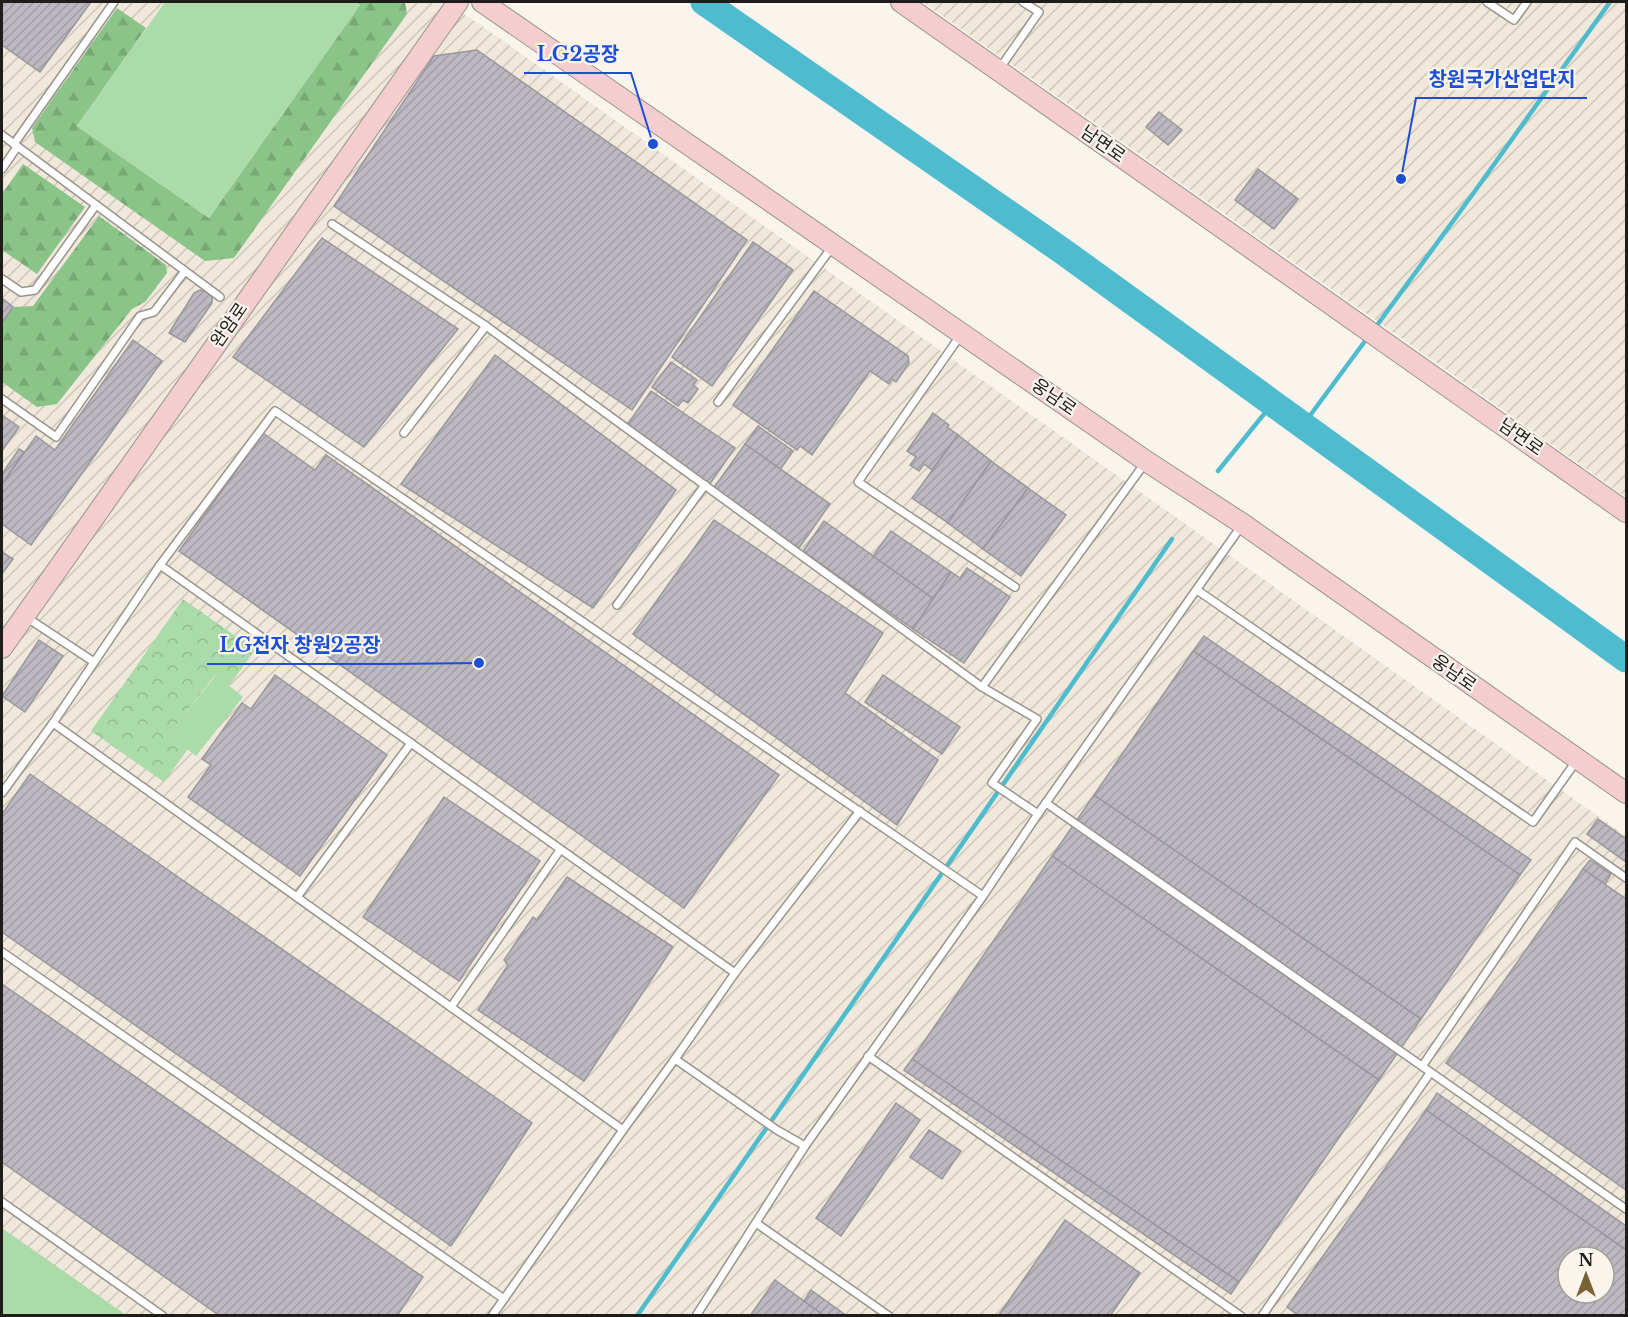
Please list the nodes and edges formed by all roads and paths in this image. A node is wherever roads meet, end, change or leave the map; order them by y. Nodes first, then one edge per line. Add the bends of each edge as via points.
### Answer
1 (114, 2) edge
2 (458, 2) edge
3 (482, 2) edge
4 (901, 2) edge
5 (1023, 2) edge
6 (1487, 2) edge
7 (1527, 2) edge
8 (999, 70) junction
9 (2, 135) edge
10 (16, 145) junction
11 (2, 169) edge
12 (96, 205) junction
13 (332, 224) dead end
14 (833, 245) junction
15 (185, 271) junction
16 (2, 279) edge
17 (220, 297) dead end
18 (486, 326) junction
19 (962, 333) junction
20 (2, 399) edge
21 (718, 402) dead end
22 (404, 433) dead end
23 (1146, 461) junction
24 (705, 485) junction
25 (1626, 512) edge
26 (1243, 524) junction
27 (160, 565) junction
28 (1015, 587) dead end
29 (1197, 590) junction
30 (617, 605) dead end
31 (24, 615) junction
32 (2, 648) edge
33 (94, 662) junction
34 (982, 687) junction
35 (52, 723) junction
36 (411, 743) junction
37 (1577, 759) junction
38 (2, 793) edge
39 (1626, 793) edge
40 (1046, 803) junction
41 (860, 811) junction
42 (1038, 814) junction
43 (560, 850) junction
44 (1626, 878) edge
45 (983, 896) junction
46 (297, 897) junction
47 (2, 952) edge
48 (735, 973) junction
49 (451, 1007) junction
50 (868, 1056) junction
51 (675, 1059) junction
52 (1423, 1065) junction
53 (1430, 1073) junction
54 (623, 1130) junction
55 (805, 1146) junction
56 (2, 1202) edge
57 (1626, 1209) edge
58 (756, 1223) junction
59 (504, 1299) junction
60 (163, 1316) edge
61 (492, 1316) edge
62 (696, 1316) edge
63 (889, 1316) edge
64 (1241, 1316) edge
65 (1262, 1316) edge

1 - 10 lane
2 - 31 street, 완암로
3 - 14 street, 웅남로
4 - 8 street, 남면로
5 - 8 lane via 1039,12
6 - 7 lane via 1514,20
8 - 25 street, 남면로
9 - 10 lane
10 - 11 lane
10 - 12 lane
12 - 15 lane
12 - 16 lane via 35,290 21,292
13 - 18 lane
14 - 19 street, 웅남로
14 - 21 lane
15 - 17 lane
15 - 20 lane via 154,312 140,316 56,437
18 - 22 lane
18 - 24 lane
19 - 23 street, 웅남로
19 - 28 lane via 858,482
23 - 26 street, 웅남로
23 - 34 lane
24 - 30 lane
24 - 34 lane
26 - 29 lane
26 - 37 street, 웅남로
27 - 33 lane
27 - 36 lane
27 - 41 lane via 275,411
29 - 37 lane via 1533,822
29 - 40 lane
31 - 32 street, 완암로
31 - 33 lane
33 - 35 lane
34 - 42 lane via 1037,719 992,783
35 - 38 lane
35 - 46 lane
36 - 43 lane
36 - 46 lane
37 - 39 street, 웅남로
40 - 42 lane
40 - 52 lane
41 - 45 lane
41 - 48 lane
42 - 45 lane
43 - 48 lane
43 - 49 lane
44 - 52 lane via 1575,842
45 - 50 lane
46 - 49 lane
47 - 59 lane
48 - 51 lane
49 - 54 lane
50 - 55 lane
50 - 64 lane
51 - 54 lane
51 - 55 lane
52 - 53 lane
53 - 57 lane
53 - 65 lane
54 - 59 lane
55 - 58 lane
56 - 60 lane
58 - 62 lane
58 - 63 lane
59 - 61 lane

